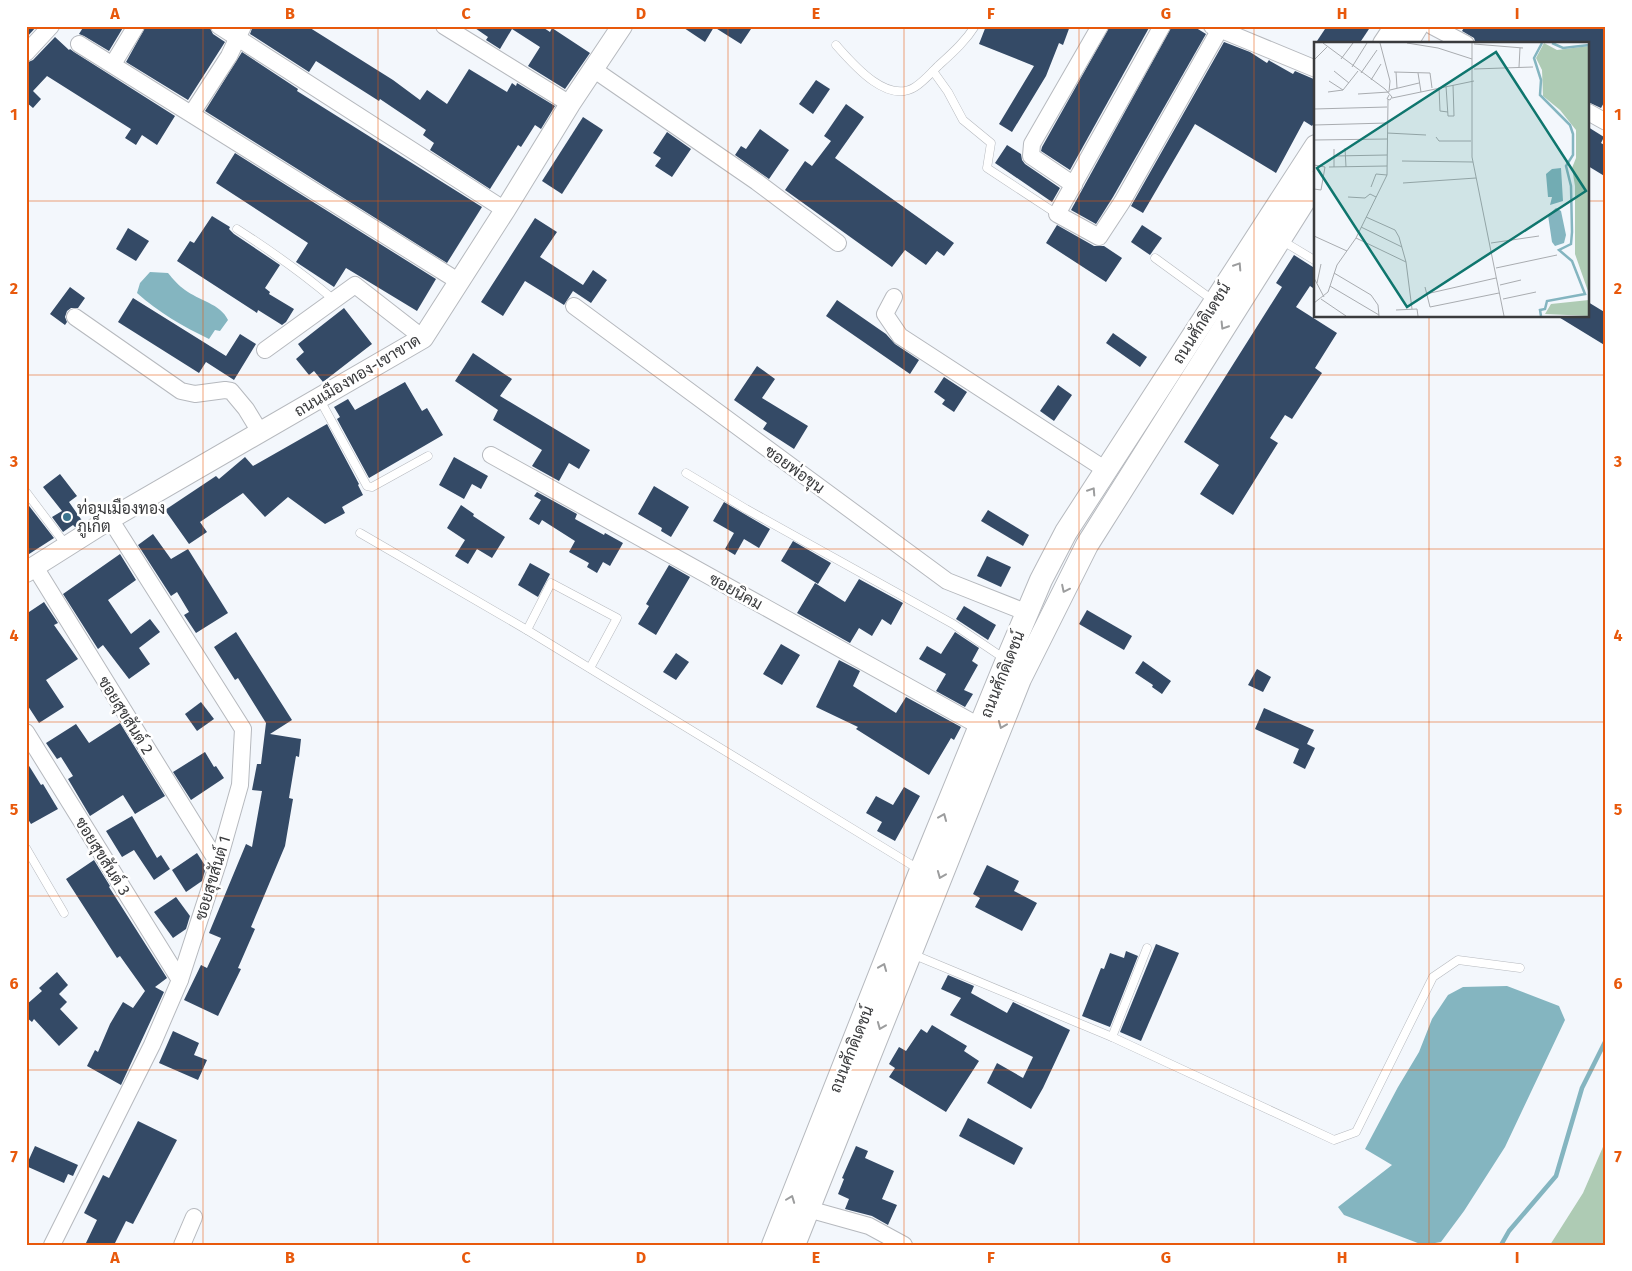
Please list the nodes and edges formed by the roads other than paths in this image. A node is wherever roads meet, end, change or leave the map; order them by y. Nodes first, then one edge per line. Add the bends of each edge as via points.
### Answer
1 (51, 26) edge
2 (136, 26) edge
3 (219, 26) edge
4 (444, 26) edge
5 (622, 26) edge
6 (975, 26) edge
7 (1100, 26) edge
8 (1162, 26) edge
9 (1396, 26) edge
10 (1417, 26) edge
11 (1432, 26) edge
12 (1216, 28) edge
13 (241, 32) edge
14 (1385, 42) edge
15 (1407, 42) edge
16 (1462, 42) edge
17 (79, 44) dead end
18 (836, 45) dead end
19 (26, 53) edge
20 (113, 64) junction
21 (1314, 68) edge
22 (593, 70) junction
23 (933, 71) junction
24 (570, 104) junction
25 (192, 114) junction
26 (1314, 149) edge
27 (1074, 185) junction
28 (1314, 185) edge
29 (505, 210) junction
30 (1057, 214) junction
31 (237, 229) dead end
32 (1279, 239) junction
33 (838, 243) dead end
34 (1155, 258) dead end
35 (1314, 260) edge
36 (458, 281) junction
37 (894, 297) dead end
38 (334, 300) junction
39 (1215, 302) junction
40 (574, 306) dead end
41 (75, 318) dead end
42 (422, 338) junction
43 (265, 350) dead end
44 (319, 398) junction
45 (260, 432) junction
46 (491, 455) dead end
47 (428, 456) dead end
48 (1106, 470) junction
49 (686, 473) dead end
50 (26, 492) edge
51 (110, 519) junction
52 (360, 532) dead end
53 (67, 547) junction
54 (30, 570) edge
55 (1028, 613) junction
56 (527, 630) junction
57 (1007, 660) junction
58 (590, 668) junction
59 (980, 727) junction
60 (26, 732) edge
61 (26, 848) edge
62 (218, 863) junction
63 (921, 870) junction
64 (64, 913) dead end
65 (1147, 948) dead end
66 (910, 953) junction
67 (1520, 968) dead end
68 (180, 980) junction
69 (1112, 1037) junction
70 (808, 1209) junction
71 (194, 1217) dead end
72 (52, 1245) edge
73 (182, 1245) edge
74 (774, 1245) edge
75 (794, 1245) edge
76 (904, 1245) edge

1 - 19 street
2 - 20 street
3 - 13 street
4 - 24 street
5 - 22 street, ถนนเมืองทอง-เขาขาด
6 - 23 lane via 968,38
7 - 27 street via 1032,144 1031,156
8 - 27 street
9 - 14 main road
10 - 15 main road
11 - 16 street
12 - 21 street
12 - 30 street via 1122,202 1099,237
13 - 25 street
13 - 29 street
17 - 20 street
18 - 23 lane via 870,80 887,90 915,88
20 - 25 street
22 - 24 street, ถนนเมืองทอง-เขาขาด
22 - 33 street via 757,182
23 - 30 lane via 963,120 991,142 987,168
24 - 29 street, ถนนเมืองทอง-เขาขาด
25 - 36 street
39 -> 26 main road, ถนนศักดิเดชน์
27 - 30 street
28 - 32 main road, ถนนศักดิเดชน์
29 - 36 street, ถนนเมืองทอง-เขาขาด
31 - 38 lane
32 - 35 lane
32 -> 66 main road, ถนนศักดิเดชน์ via 1087,546 1020,679
34 - 39 lane
36 - 42 street, ถนนเมืองทอง-เขาขาด
37 - 48 street via 885,314 900,336
38 - 42 street via 356,285
38 - 43 street
39 - 48 main road, ถนนศักดิเดชน์
40 - 55 street, ซอยพ่อขุน via 947,581
41 - 45 street via 181,391 195,394 231,392
42 - 44 street, ถนนเมืองทอง-เขาขาด
44 - 45 street, ถนนเมืองทอง-เขาขาด
44 - 47 lane via 367,486 372,487
45 - 51 street, ถนนเมืองทอง-เขาขาด
46 - 59 street, ซอยนิคม
55 -> 48 main road, ถนนศักดิเดชน์ via 1066,532
49 - 57 lane via 953,624
50 - 53 lane
51 - 53 street, ถนนเมืองทอง-เขาขาด
51 - 62 street, ซอยสุขสันต์ 1 via 243,729 240,784
52 - 56 lane
53 - 54 street, ถนนเมืองทอง-เขาขาด
54 - 62 street, ซอยสุขสันต์ 2
55 - 57 main road, ถนนศักดิเดชน์
56 - 58 lane
56 - 58 lane via 552,583 617,618
57 - 59 main road, ถนนศักดิเดชน์
58 - 63 lane
63 -> 59 main road, ถนนศักดิเดชน์
60 - 68 street, ซอยสุขสันต์ 3
61 - 64 lane
62 - 68 street, ซอยสุขสันต์ 1
74 -> 63 main road, ถนนศักดิเดชน์
65 - 69 lane
66 - 69 lane
66 -> 70 main road, ถนนศักดิเดชน์
67 - 69 lane via 1458,960 1433,977 1356,1132 1334,1140
68 - 72 street, ซอยสุขสันต์ 1 via 152,1045
70 - 75 main road, ถนนศักดิเดชน์
70 - 76 street via 869,1226
71 - 73 street

